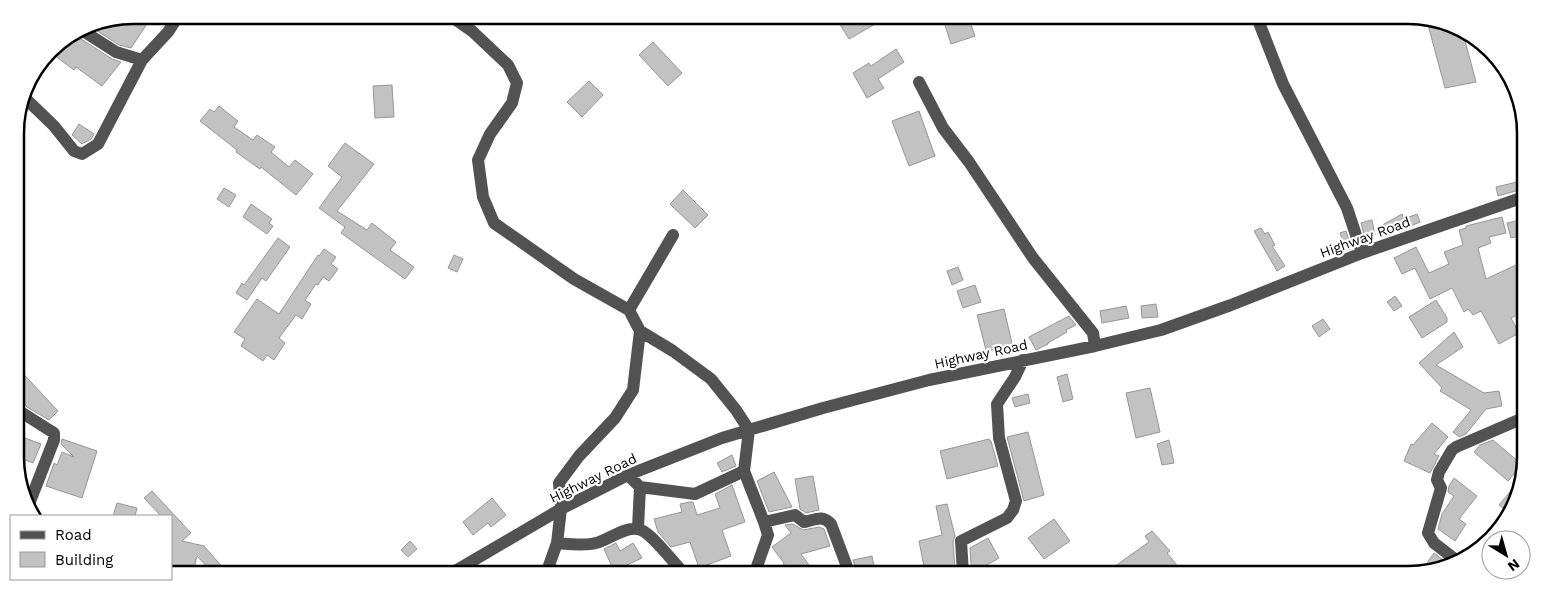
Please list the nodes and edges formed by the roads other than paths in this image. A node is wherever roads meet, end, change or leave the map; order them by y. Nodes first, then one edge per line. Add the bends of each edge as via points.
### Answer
1 (173, 24) edge
2 (463, 24) edge
3 (1260, 24) edge
4 (87, 34) edge
5 (142, 60) junction
6 (919, 82) dead end
7 (28, 101) edge
8 (1517, 200) edge
9 (673, 235) dead end
10 (1362, 253) junction
11 (629, 310) junction
12 (640, 331) junction
13 (1095, 346) junction
14 (1023, 360) junction
15 (24, 414) edge
16 (1517, 421) edge
17 (749, 430) junction
18 (744, 471) junction
19 (628, 475) junction
20 (640, 487) junction
21 (32, 497) edge
22 (561, 509) junction
23 (764, 522) junction
24 (638, 528) junction
25 (557, 543) junction
26 (1452, 557) edge
27 (465, 566) edge
28 (550, 566) edge
29 (677, 566) edge
30 (757, 566) edge
31 (847, 566) edge
32 (963, 566) edge

1 - 5 street
2 - 11 street via 508,65 518,83 512,104 490,134 478,160 483,197 494,223 574,279
3 - 10 street via 1283,84 1347,208
4 - 5 street via 116,52
5 - 7 street via 98,144 82,154 74,151
6 - 13 street via 943,128 1033,258 1093,333
8 - 10 street, Highway Road
9 - 11 street
10 - 13 street, Highway Road via 1162,330
11 - 12 street
12 - 17 street via 711,379
12 - 22 street via 632,390 614,418 558,483
13 - 14 street, Highway Road
14 - 17 street, Highway Road via 929,380
14 - 32 street via 996,404 999,438 1016,501 1007,518 961,541
15 - 21 street via 54,433
16 - 26 street via 1456,447 1439,472 1437,480 1441,488 1428,533 1434,543
17 - 18 street
17 - 19 street, Highway Road
18 - 20 street via 695,494
18 - 23 street
19 - 20 street
19 - 22 street, Highway Road
20 - 24 street
22 - 25 street
22 - 27 street, Highway Road
23 - 30 street via 768,535
23 - 31 street via 795,514 804,522 822,517 827,519 832,524
24 - 25 street via 595,543
24 - 29 street via 647,533
25 - 28 street

